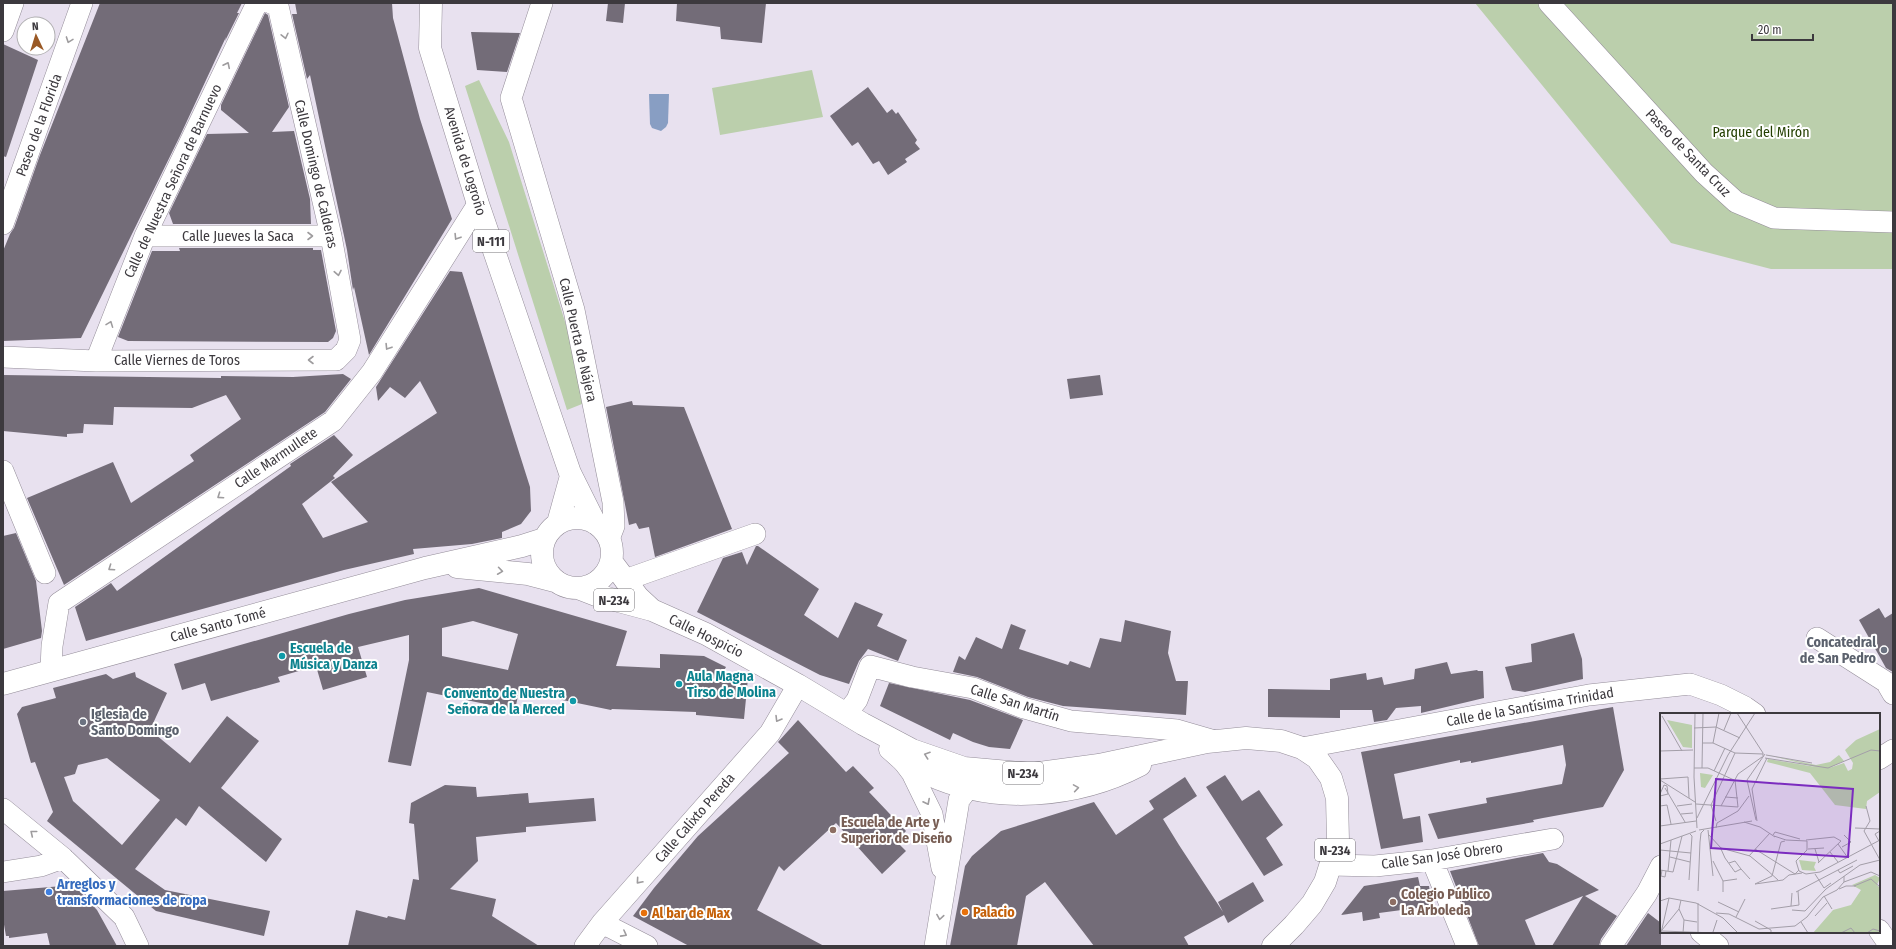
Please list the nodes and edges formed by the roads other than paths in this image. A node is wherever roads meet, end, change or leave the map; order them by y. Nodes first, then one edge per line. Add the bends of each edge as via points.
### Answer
1 (13, 3) edge
2 (82, 3) edge
3 (257, 3) edge
4 (271, 3) edge
5 (431, 3) edge
6 (542, 3) edge
7 (1549, 3) edge
8 (3, 31) edge
9 (478, 204) junction
10 (1893, 222) edge
11 (3, 224) edge
12 (145, 236) junction
13 (331, 236) junction
14 (346, 350) joint
15 (3, 357) edge
16 (96, 360) junction
17 (3, 471) edge
18 (571, 476) junction
19 (558, 523) junction
20 (595, 523) junction
21 (755, 534) dead end
22 (544, 539) junction
23 (609, 539) junction
24 (611, 561) junction
25 (434, 565) junction
26 (45, 573) dead end
27 (625, 580) junction
28 (555, 581) junction
29 (578, 588) junction
30 (652, 610) junction
31 (1817, 638) dead end
32 (51, 670) junction
33 (3, 684) edge
34 (798, 685) junction
35 (1893, 694) edge
36 (1754, 713) edge
37 (854, 719) junction
38 (1215, 741) junction
39 (1302, 748) junction
40 (1172, 749) junction
41 (1893, 750) edge
42 (899, 757) junction
43 (1880, 758) edge
44 (1081, 767) junction
45 (975, 785) junction
46 (3, 809) edge
47 (1553, 839) dead end
48 (63, 858) junction
49 (1432, 860) junction
50 (1331, 865) junction
51 (1660, 871) edge
52 (3, 872) edge
53 (944, 890) junction
54 (1654, 898) edge
55 (602, 923) junction
56 (1880, 931) edge
57 (139, 945) edge
58 (585, 946) edge
59 (647, 946) edge
60 (935, 946) edge
61 (1273, 946) edge
62 (1467, 946) edge
63 (1611, 946) edge
64 (1890, 946) edge

1 - 8 street
2 -> 11 street, Paseo de la Florida
12 -> 3 street, Calle de Nuestra Señora de Barnuevo
4 -> 13 street, Calle Domingo de Calderas via 278,6
5 - 9 main road, Avenida de Logroño / N-111 via 430,48
6 - 23 street, Calle Puerta de Nájera via 511,98 574,310 613,502 614,526
7 - 10 street, Paseo de Santa Cruz via 1704,173 1736,202 1774,218
9 - 18 main road, Avenida de Logroño / N-111
9 -> 32 street, Calle Marmullete via 372,372 333,421 59,603
12 -> 13 street, Calle Jueves la Saca
16 -> 12 street, Calle de Nuestra Señora de Barnuevo
13 -> 14 street, Calle Domingo de Calderas via 350,340
14 -> 16 street, Calle Viernes de Toros via 336,360
15 - 16 street, Calle Viernes de Toros
17 - 26 street
18 - 19 main road
18 - 20 main road, Avenida de Logroño / N-111
19 - 20 main road via 577,517
19 - 22 main road
20 - 23 main road via 604,530
21 - 27 street
22 - 25 main road, Calle Santo Tomé
22 - 28 main road via 541,550 542,562
23 - 24 main road
24 - 27 main road, Calle Hospicio / N-234
24 - 29 main road via 600,579 589,586
25 -> 28 main road, Calle Santo Tomé via 528,574
25 - 32 main road, Calle Santo Tomé
27 - 30 main road, Calle Hospicio / N-234
28 - 29 main road
29 - 30 main road, Calle Hospicio / N-234
30 - 34 main road, Calle Hospicio / N-234 via 706,634
31 - 35 street via 1886,682
32 - 33 main road, Calle Santo Tomé
34 - 37 main road, Calle Hospicio / N-234
34 -> 55 street, Calle Calixto Pereda via 770,732
36 - 39 street, Calle de la Santísima Trinidad via 1721,695 1690,684 1581,696
37 - 38 street, Calle San Martín via 857,700 870,666 972,688 1024,708 1071,721 1177,730
37 - 42 main road
44 -> 37 main road, N-234 via 1032,774 964,768 912,750
38 - 39 main road, N-234 via 1246,738 1281,741
38 - 40 main road, N-234
39 - 50 main road, N-234 via 1317,758 1331,778 1337,798 1338,840
40 - 44 main road, N-234
45 -> 40 main road via 986,792 1033,793 1080,787 1126,772
41 - 43 street
42 - 45 main road via 907,764 946,782
42 -> 53 street via 912,773 932,814
44 - 45 street via 1061,777 1045,781
45 - 53 street via 959,800
48 -> 46 street
47 - 49 street, Calle San José Obrero
48 - 52 street via 41,866
48 - 57 street via 124,917
49 - 50 street, Calle San José Obrero via 1375,866
49 - 62 street
50 - 61 main road, N-234 via 1325,882 1312,904
51 - 54 street
53 -> 60 street
54 - 63 street
55 - 58 street, Calle Calixto Pereda
55 -> 59 street
56 - 64 street

